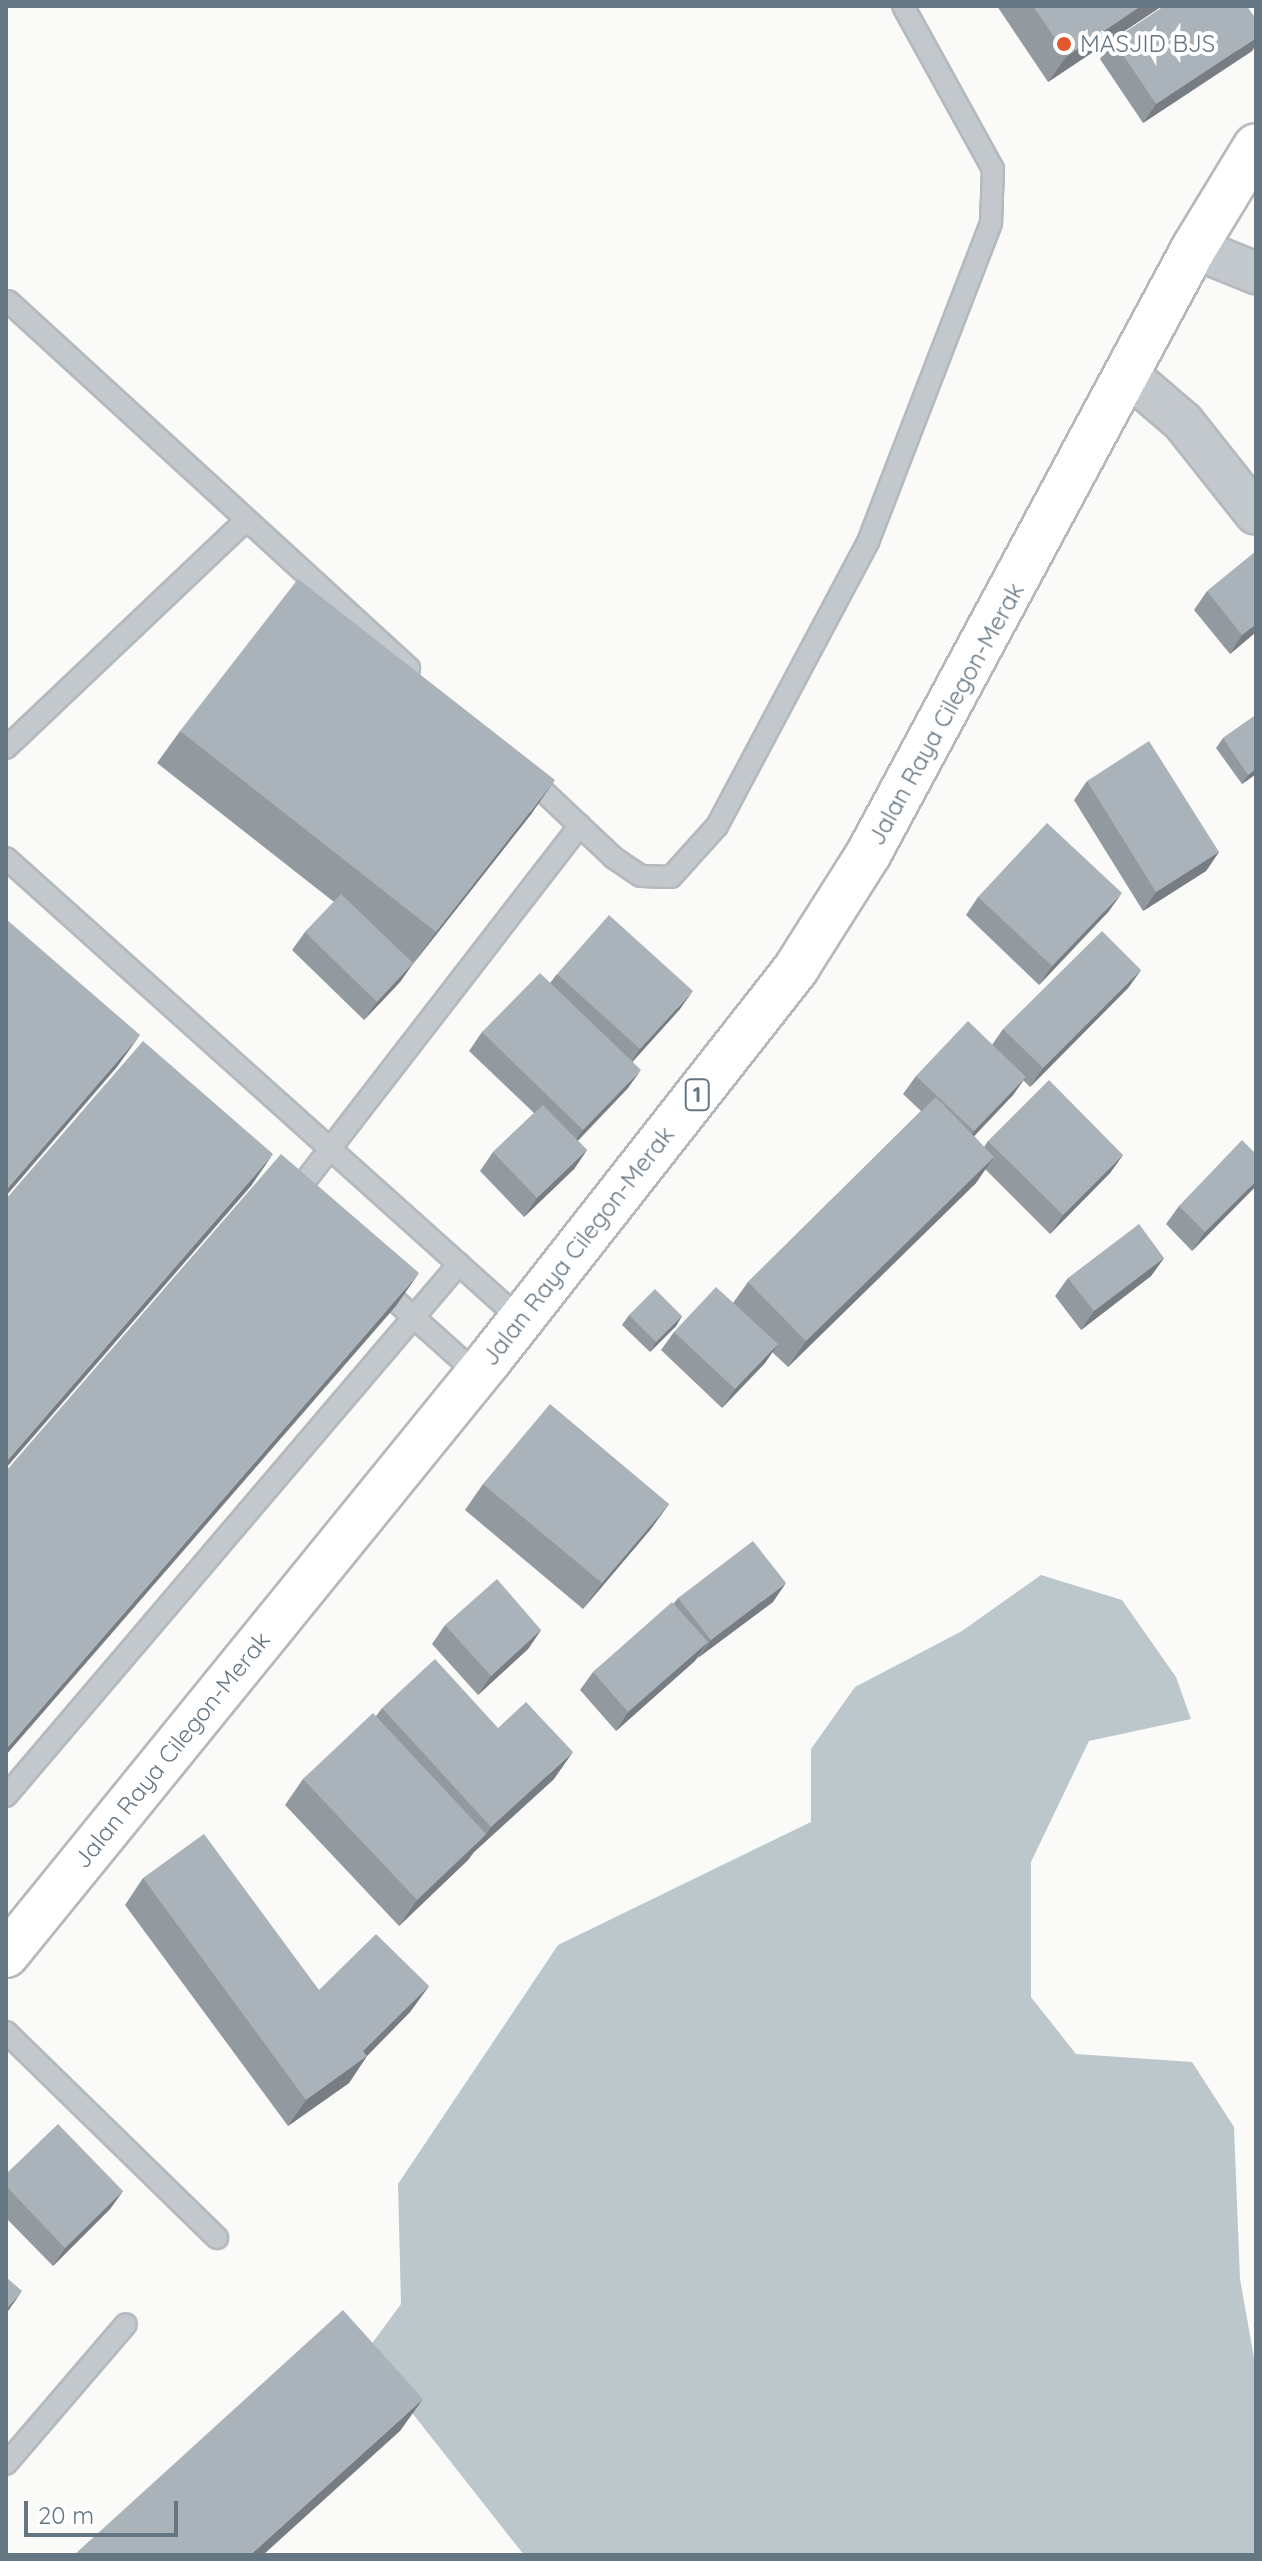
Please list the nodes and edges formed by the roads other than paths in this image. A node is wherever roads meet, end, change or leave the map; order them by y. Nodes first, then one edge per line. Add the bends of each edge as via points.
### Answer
1 (903, 6) edge
2 (1256, 146) edge
3 (1194, 248) junction
4 (1256, 273) edge
5 (8, 301) edge
6 (1127, 374) junction
7 (1256, 514) edge
8 (246, 520) junction
9 (431, 688) edge
10 (6, 748) edge
11 (511, 762) edge
12 (580, 825) junction
13 (6, 858) edge
14 (335, 1148) junction
15 (287, 1204) edge
16 (459, 1264) junction
17 (367, 1276) edge
18 (412, 1316) junction
19 (521, 1320) junction
20 (477, 1374) junction
21 (6, 1796) edge
22 (6, 1955) edge
23 (6, 2032) edge
24 (217, 2238) dead end
25 (126, 2324) dead end
26 (6, 2464) edge

1 - 12 lane via 993,169 991,223 868,542 717,826 671,877 641,876
2 - 3 highway, Jalan Raya Cilegon-Merak / 1
3 - 4 street
3 - 6 highway, Jalan Raya Cilegon-Merak / 1
5 - 8 lane
6 - 7 street via 1183,422
6 - 19 highway, Jalan Raya Cilegon-Merak / 1 via 869,853 797,967
8 - 9 lane
8 - 10 lane
11 - 12 lane
12 - 14 lane
13 - 14 lane
14 - 15 lane
14 - 16 lane
16 - 18 lane
16 - 19 lane
17 - 18 lane
18 - 20 lane
18 - 21 lane
19 - 20 highway, Jalan Raya Cilegon-Merak / 1
20 - 22 highway, Jalan Raya Cilegon-Merak / 1
23 - 24 lane
25 - 26 lane

